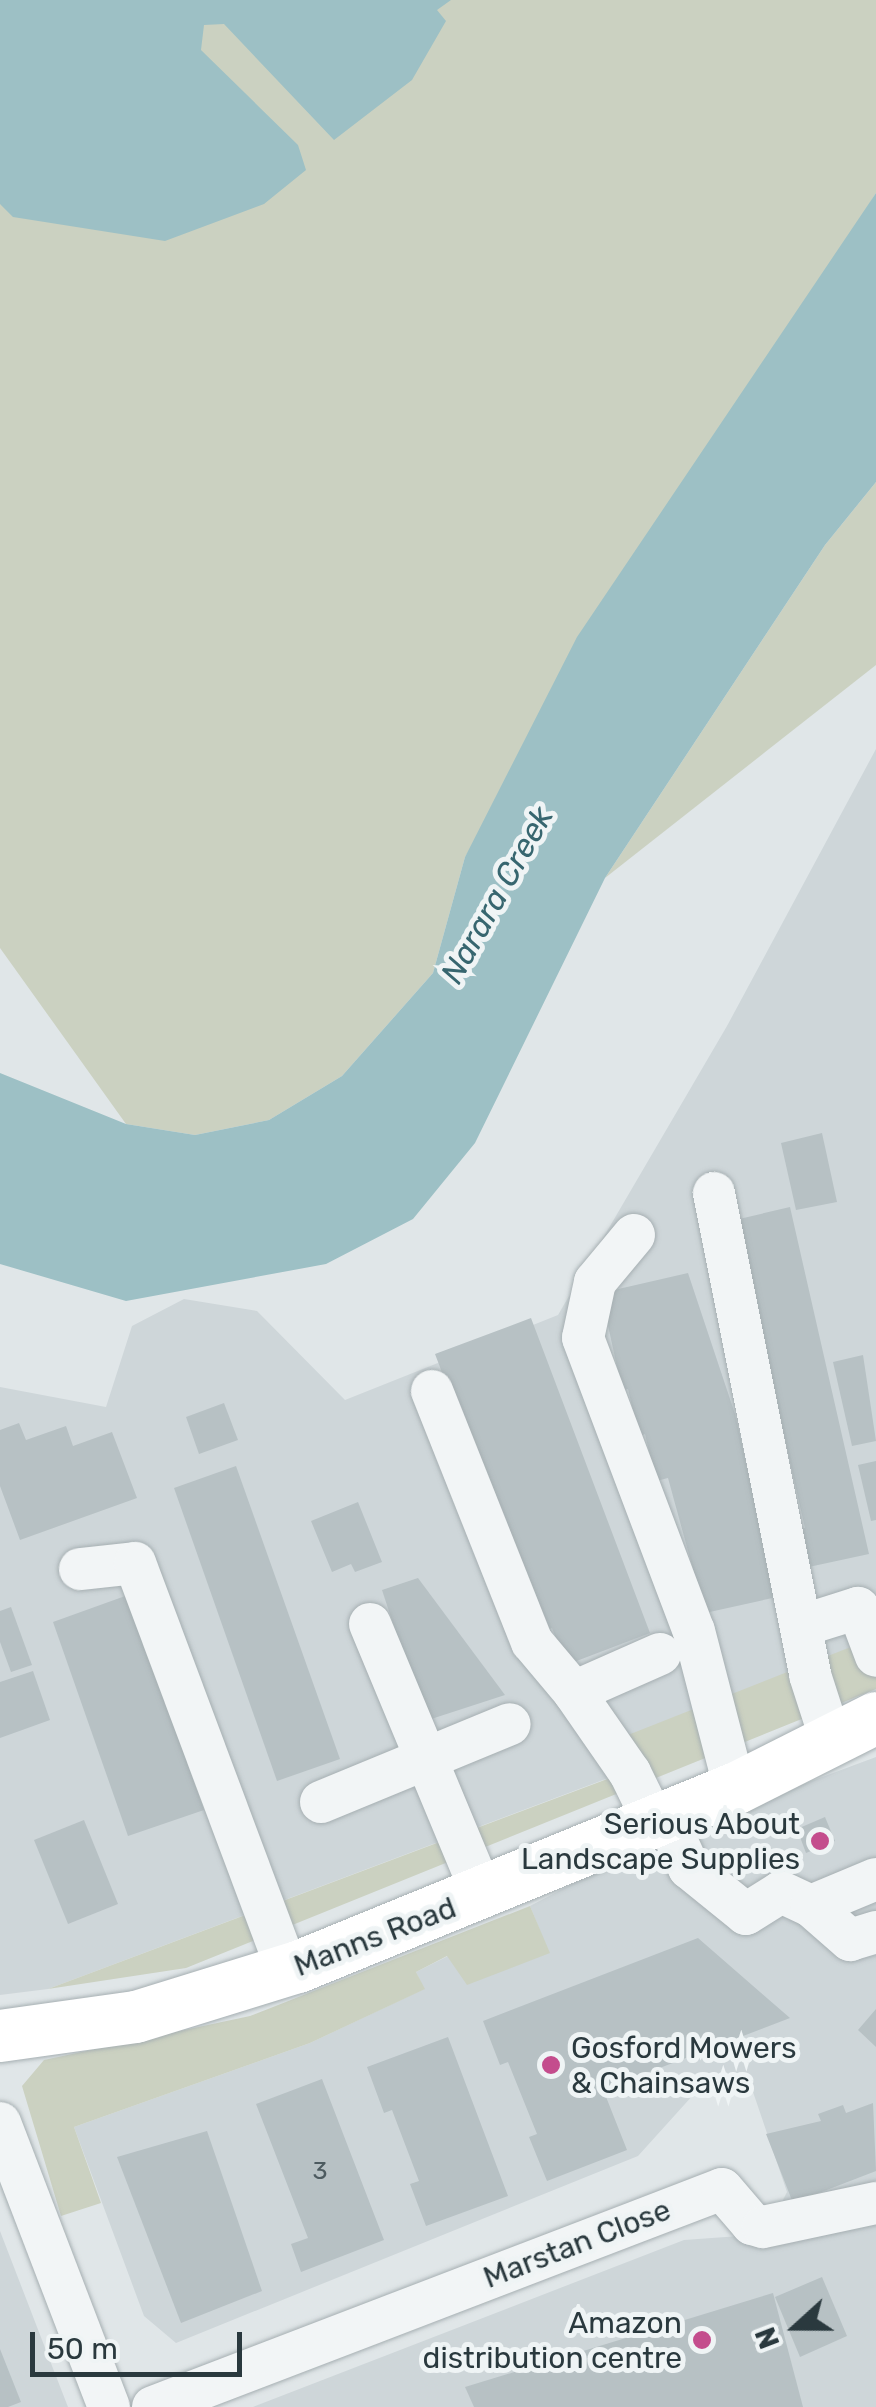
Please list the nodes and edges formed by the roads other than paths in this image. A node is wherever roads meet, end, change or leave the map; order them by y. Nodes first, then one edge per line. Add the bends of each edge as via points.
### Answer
1 (714, 1193) dead end
2 (634, 1235) dead end
3 (432, 1391) dead end
4 (80, 1569) dead end
5 (370, 1624) dead end
6 (804, 1625) junction
7 (660, 1654) dead end
8 (876, 1656) edge
9 (574, 1692) junction
10 (510, 1724) dead end
11 (861, 1735) edge
12 (426, 1758) junction
13 (735, 1789) junction
14 (321, 1802) dead end
15 (660, 1820) junction
16 (876, 1878) edge
17 (483, 1896) junction
18 (810, 1906) junction
19 (876, 1932) edge
20 (287, 1970) junction
21 (0, 2036) edge
22 (0, 2123) edge
23 (876, 2203) edge
24 (109, 2407) edge
25 (153, 2407) edge

1 - 6 street
2 - 13 street via 596,1282 582,1338 694,1631
3 - 9 street via 532,1642
4 - 20 street via 135,1563
5 - 12 street
6 - 8 street via 858,1608
6 - 11 street via 810,1675
7 - 9 street
9 - 15 street
10 - 12 street
11 - 13 main road, Manns Road
12 - 14 street
12 - 17 street
13 - 15 main road, Manns Road
15 - 17 main road, Manns Road
15 - 18 street via 689,1868 746,1914 781,1892
16 - 18 street
17 - 20 main road, Manns Road
18 - 19 street via 850,1940
20 - 21 main road, Manns Road via 136,2017
22 - 24 street
23 - 25 street, Marstan Close via 763,2227 752,2224 722,2188

